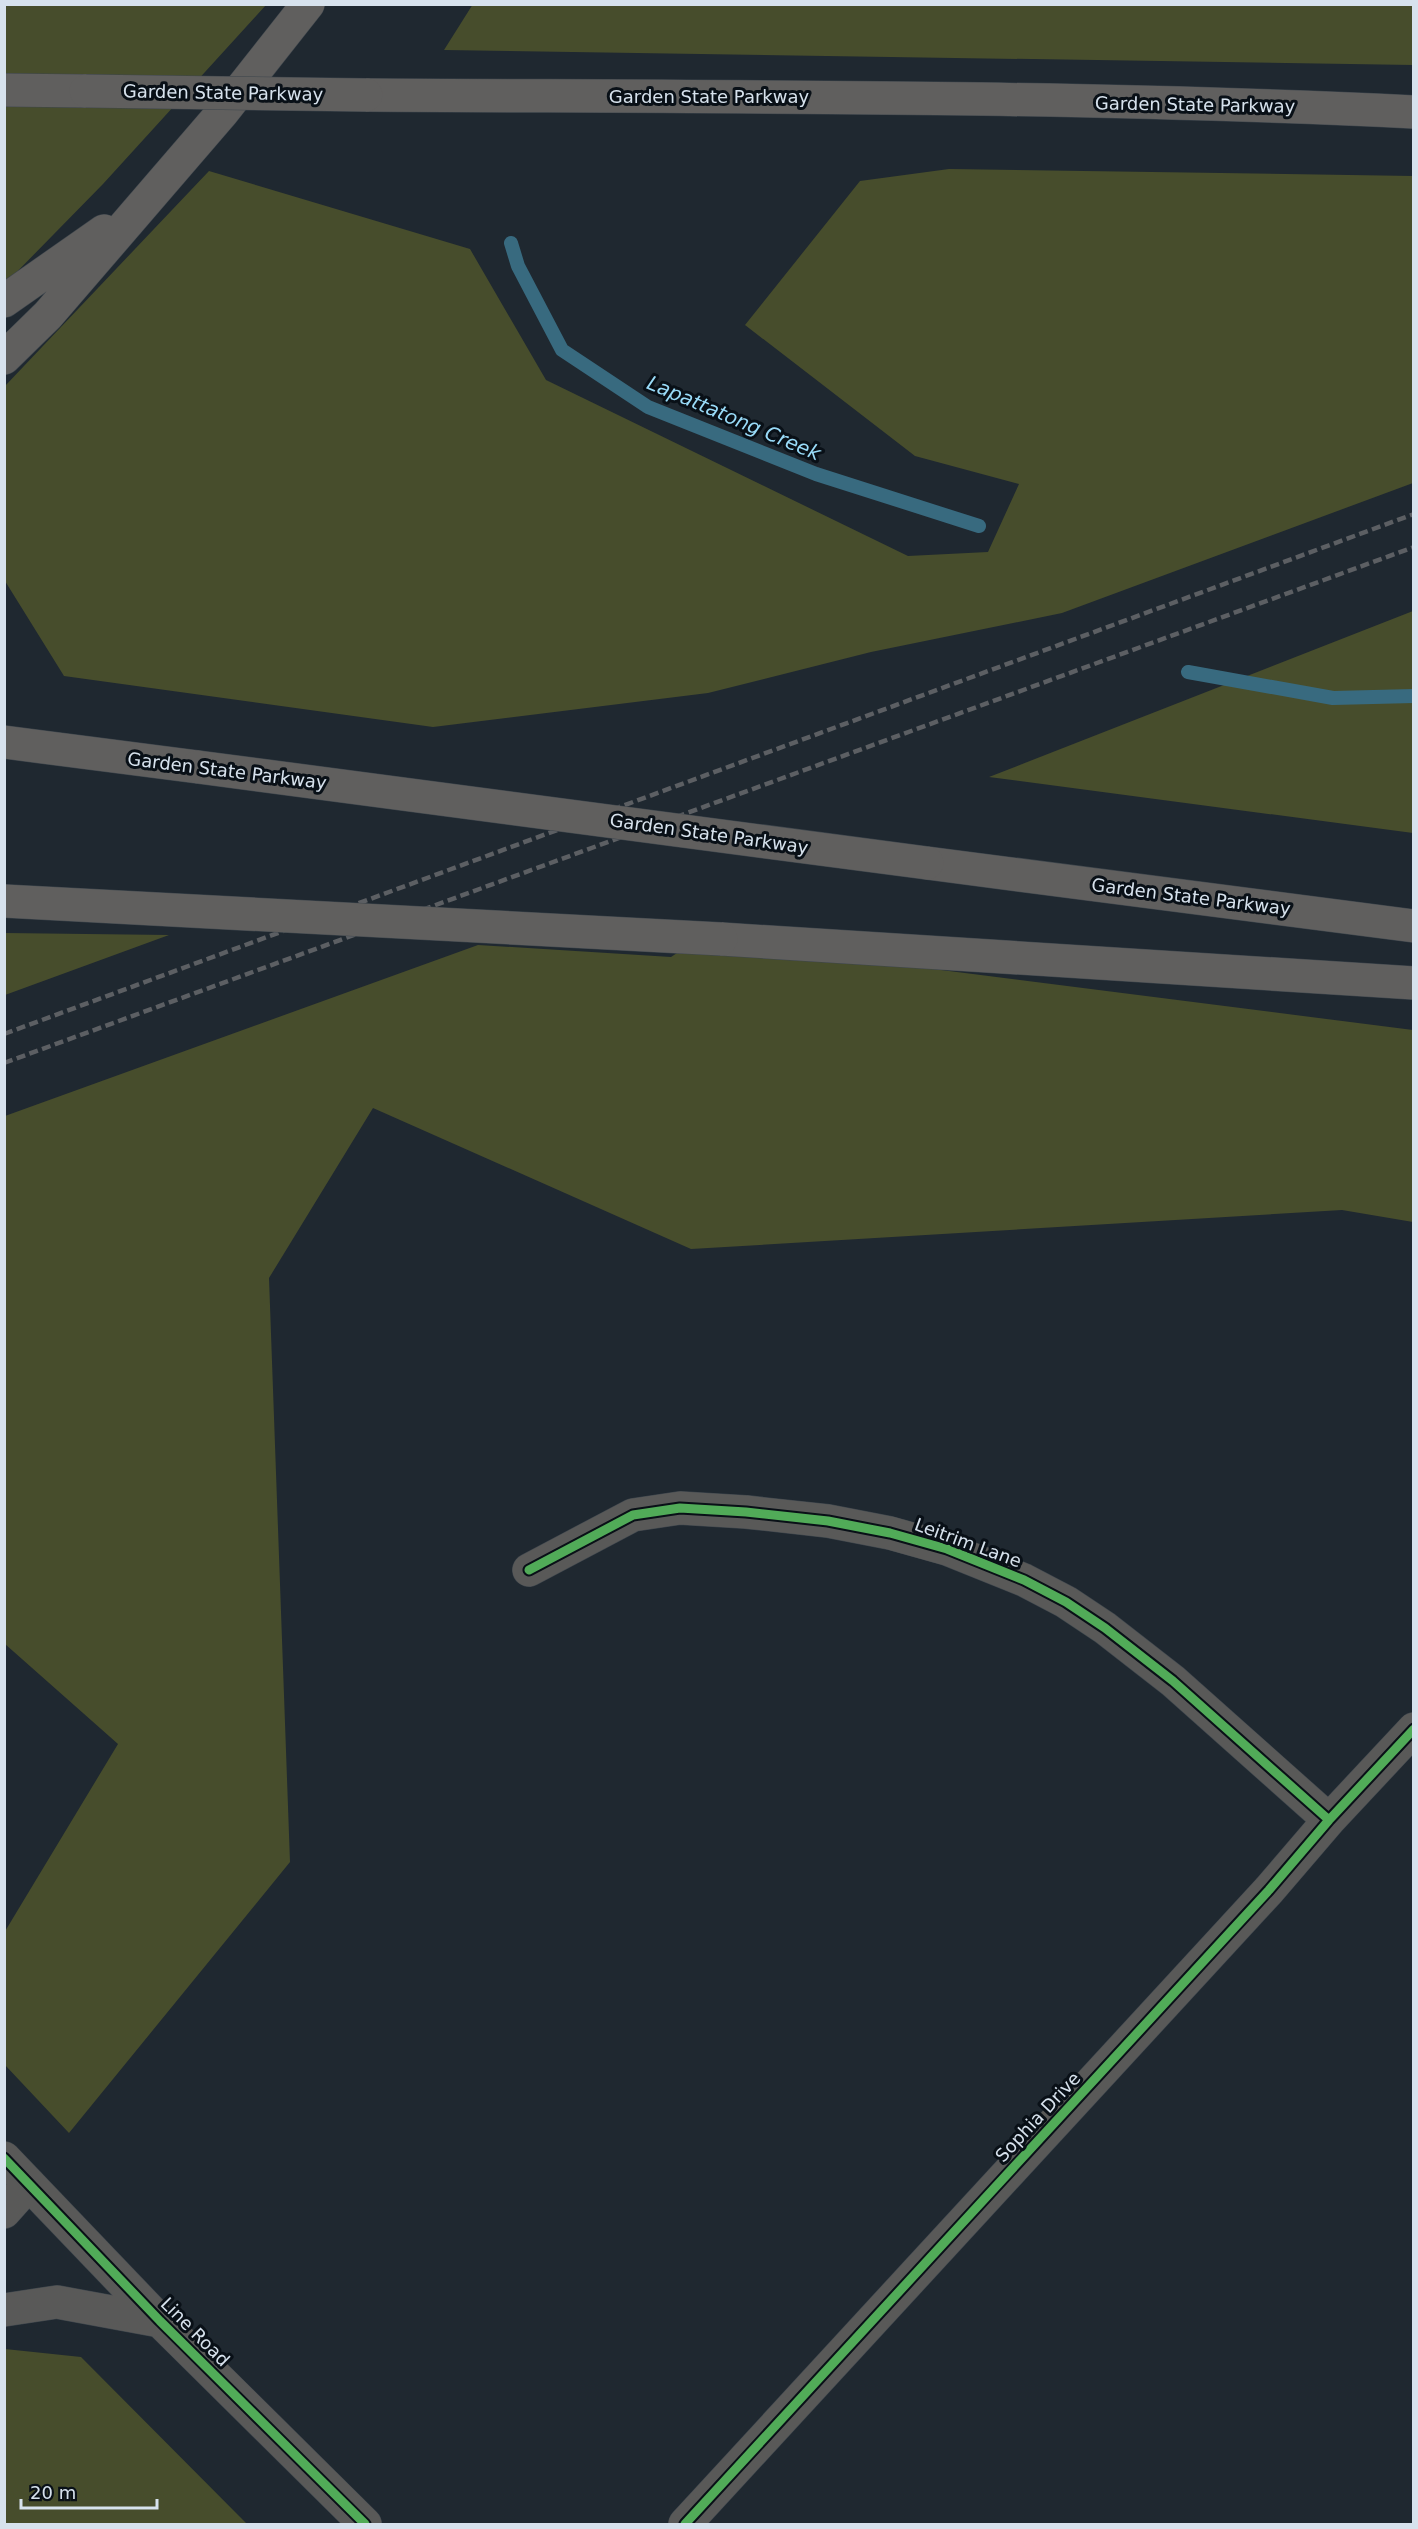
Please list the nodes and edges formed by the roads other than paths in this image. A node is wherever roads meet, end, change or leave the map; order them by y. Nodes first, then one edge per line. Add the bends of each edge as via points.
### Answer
1 (308, 4) edge
2 (4, 90) edge
3 (1413, 112) edge
4 (145, 201) junction
5 (4, 300) edge
6 (4, 358) edge
7 (4, 742) edge
8 (4, 901) edge
9 (1413, 926) edge
10 (1413, 983) edge
11 (529, 1570) dead end
12 (1413, 1729) edge
13 (1329, 1820) junction
14 (4, 2158) edge
15 (29, 2184) junction
16 (4, 2212) edge
17 (4, 2310) edge
18 (160, 2321) junction
19 (365, 2524) edge
20 (685, 2524) edge

1 - 4 highway via 222,113
2 - 3 highway, Garden State Parkway, bridge via 890,98
4 - 5 highway
4 - 6 highway via 48,315
7 - 9 highway, Garden State Parkway, bridge
8 - 10 highway, bridge via 721,939
11 - 13 street, Leitrim Lane via 633,1515 680,1508 828,1521 947,1549 1024,1580 1105,1628 1173,1681
12 - 13 street, Sophia Drive
13 - 20 street, Sophia Drive
14 - 15 street, Line Road
15 - 16 street
15 - 18 street, Line Road
17 - 18 street, Line Road via 57,2302
18 - 19 street, Line Road

